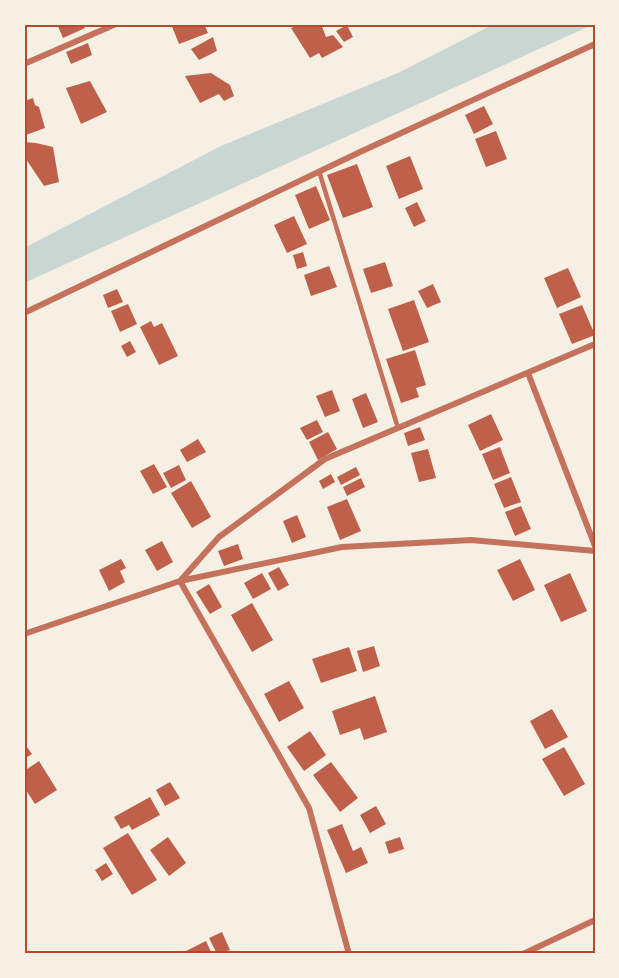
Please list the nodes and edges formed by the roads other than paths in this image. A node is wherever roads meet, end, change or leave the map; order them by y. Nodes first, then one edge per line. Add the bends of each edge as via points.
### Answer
1 (116, 24) edge
2 (595, 44) edge
3 (24, 63) edge
4 (319, 171) junction
5 (24, 313) edge
6 (595, 344) edge
7 (528, 373) junction
8 (398, 428) junction
9 (595, 549) edge
10 (180, 581) junction
11 (24, 634) edge
12 (595, 920) edge
13 (349, 954) edge
14 (523, 954) edge

1 - 3 street
2 - 4 street
4 - 5 street
4 - 8 lane
6 - 7 street
7 - 8 street
7 - 9 street
8 - 10 street via 325,459 219,537
9 - 10 street via 471,540 342,547
10 - 11 street
10 - 13 street via 309,808
12 - 14 street

